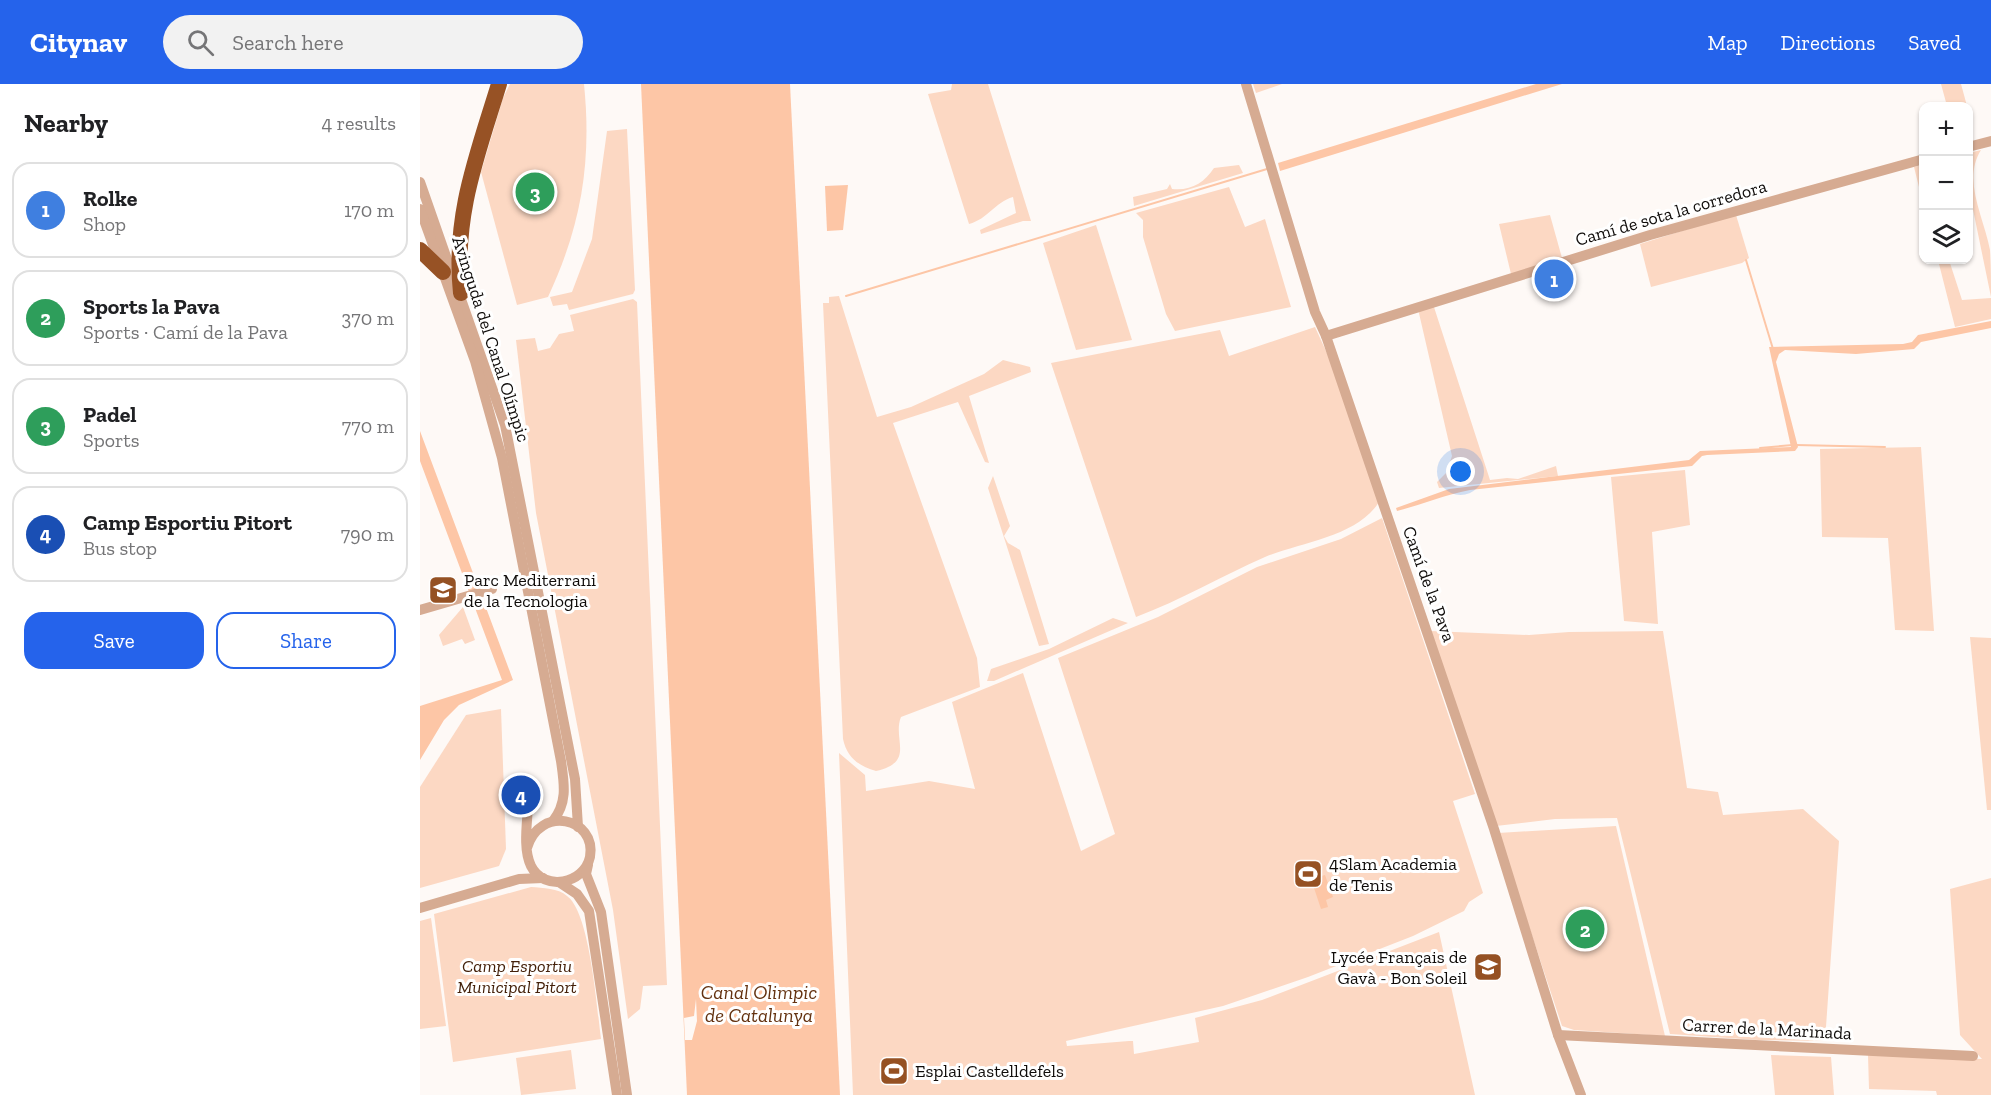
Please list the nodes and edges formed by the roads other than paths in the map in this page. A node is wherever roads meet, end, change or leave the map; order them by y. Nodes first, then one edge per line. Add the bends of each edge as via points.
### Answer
1 (1246, 84) edge
2 (498, 88) edge
3 (1991, 141) edge
4 (1973, 146) edge
5 (1919, 160) edge
6 (420, 182) edge
7 (420, 208) edge
8 (420, 250) edge
9 (443, 272) junction
10 (461, 293) junction
11 (1326, 336) junction
12 (489, 589) dead end
13 (420, 610) edge
14 (549, 822) junction
15 (578, 827) junction
16 (527, 848) junction
17 (529, 862) junction
18 (588, 865) junction
19 (543, 878) junction
20 (519, 879) junction
21 (559, 882) junction
22 (420, 908) edge
23 (1558, 1035) junction
24 (1973, 1056) dead end
25 (617, 1095) edge
26 (627, 1095) edge
27 (1581, 1095) edge

1 - 11 street, Camí de la Pava via 1315,312
2 - 10 highway via 463,212 458,251
3 - 4 street
5 - 11 street, Camí de sota la corredora via 1650,235
6 - 10 street, Avinguda del Canal Olímpic
7 - 9 street, Avinguda del Canal Olímpic
8 - 9 highway
9 - 14 street, Avinguda del Canal Olímpic via 489,409 514,516 565,787 562,806
10 - 15 street, Avinguda del Canal Olímpic via 499,406 513,463 575,779
11 - 23 street, Camí de la Pava via 1476,773
12 - 13 street
14 - 15 street via 569,822
14 - 16 street via 535,831
14 - 16 street via 534,820 528,807
15 - 18 street via 588,838
16 - 17 street
17 - 19 street
17 - 20 street
18 - 21 street via 576,878
18 - 26 street via 586,874 601,912
19 - 20 street
19 - 21 street
20 - 22 street
21 - 25 street via 578,894 589,911
23 - 24 street, Carrer de la Marinada
23 - 27 street, Camí de la Pava

